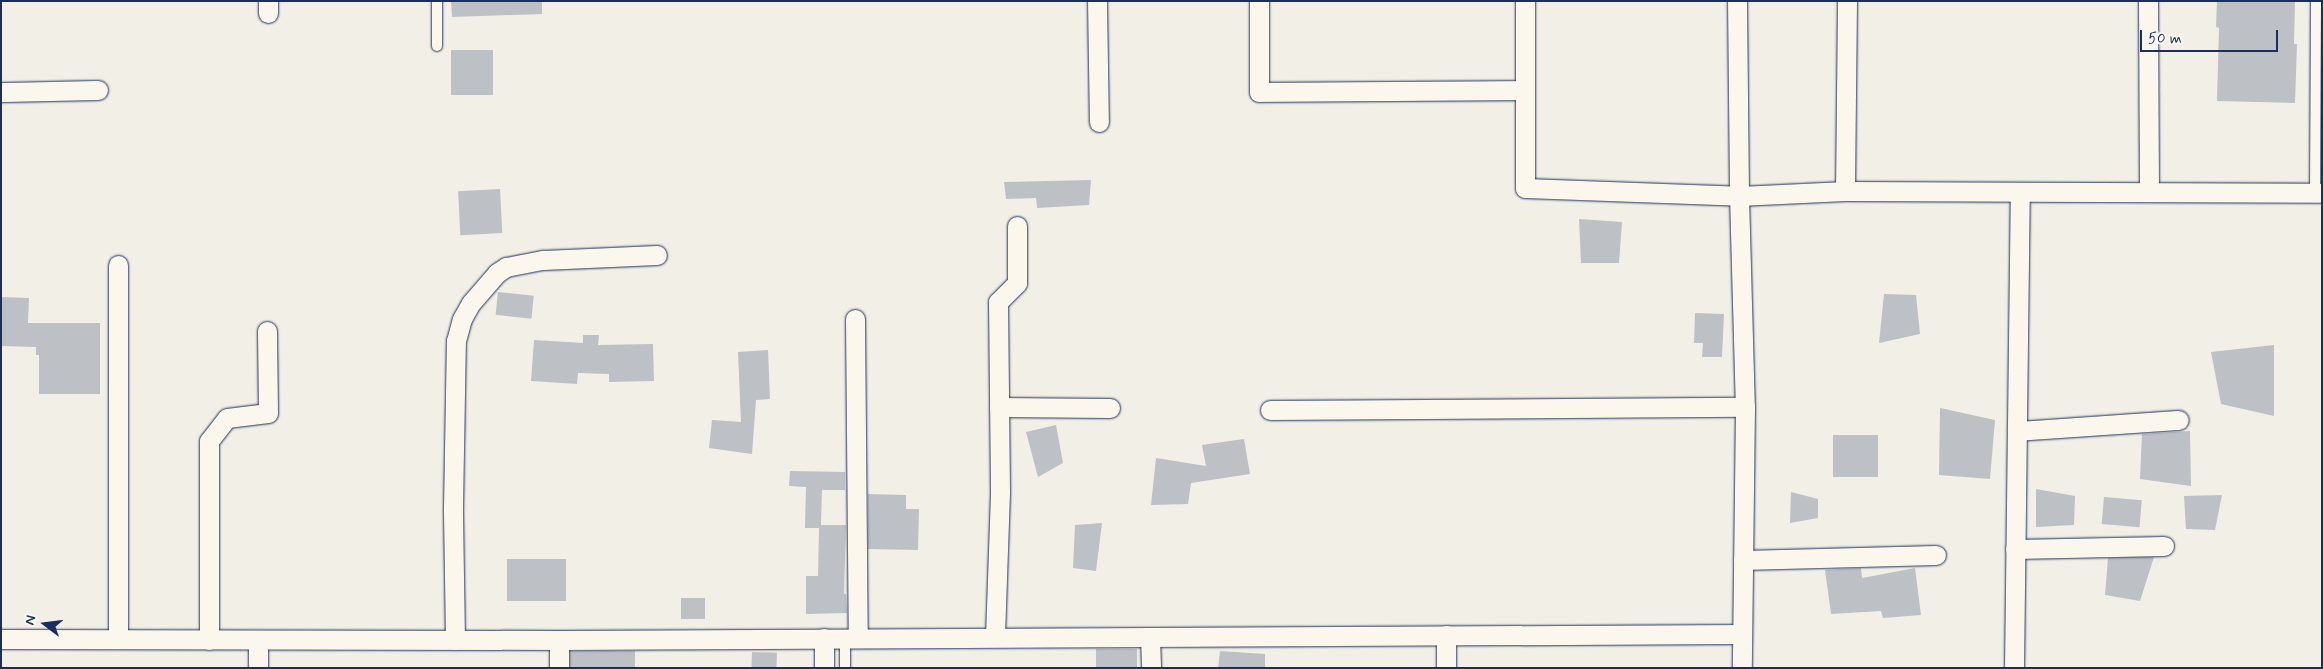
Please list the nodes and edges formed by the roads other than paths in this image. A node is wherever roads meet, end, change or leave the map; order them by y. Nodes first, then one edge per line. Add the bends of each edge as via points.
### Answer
1 (437, 1) edge
2 (1097, 1) edge
3 (1259, 1) edge
4 (1525, 1) edge
5 (1737, 1) edge
6 (1847, 1) edge
7 (2148, 1) edge
8 (2316, 1) edge
9 (437, 46) dead end
10 (98, 90) dead end
11 (1525, 90) junction
12 (1, 92) edge
13 (1098, 122) dead end
14 (1845, 192) junction
15 (2020, 192) junction
16 (2149, 192) junction
17 (2318, 193) edge
18 (1739, 196) junction
19 (1017, 226) dead end
20 (657, 256) dead end
21 (118, 265) dead end
22 (855, 319) dead end
23 (268, 331) dead end
24 (999, 407) junction
25 (1110, 408) dead end
26 (1745, 408) junction
27 (1270, 410) dead end
28 (2179, 420) dead end
29 (2017, 430) junction
30 (2164, 546) dead end
31 (2016, 549) junction
32 (1936, 555) dead end
33 (1743, 560) junction
34 (1742, 634) junction
35 (1446, 635) junction
36 (995, 636) junction
37 (824, 638) junction
38 (851, 638) junction
39 (1150, 638) junction
40 (1, 639) edge
41 (118, 639) junction
42 (209, 640) junction
43 (258, 640) junction
44 (456, 640) junction
45 (559, 640) junction
46 (258, 668) edge
47 (559, 668) edge
48 (824, 668) edge
49 (845, 668) edge
50 (1151, 668) edge
51 (1446, 668) edge
52 (1742, 668) edge
53 (2014, 668) edge

1 - 9 lane
2 - 13 street
3 - 11 street via 1259,92
4 - 11 street
5 - 18 street
6 - 14 street
7 - 16 street
8 - 17 lane
10 - 12 street
11 - 18 street via 1525,188
14 - 15 street
14 - 18 street
15 - 16 street
15 - 29 street
16 - 17 street
18 - 26 street
19 - 24 street via 1017,283 998,302
20 - 44 street via 543,260 506,267 471,303 462,318 456,341 455,380
21 - 41 street
22 - 38 street
23 - 42 street via 268,413 227,418 209,441
24 - 25 street
24 - 36 street
26 - 27 street
26 - 33 street
28 - 29 street
29 - 31 street
30 - 31 street
31 - 53 street
32 - 33 street
33 - 34 street
34 - 35 street
34 - 52 street
35 - 39 street
35 - 51 street
36 - 38 street
36 - 39 street
37 - 38 street
37 - 45 street
37 - 48 street
38 - 49 lane
39 - 50 street
40 - 41 street
41 - 42 street
42 - 43 street
43 - 44 street
43 - 46 street
44 - 45 street
45 - 47 street

